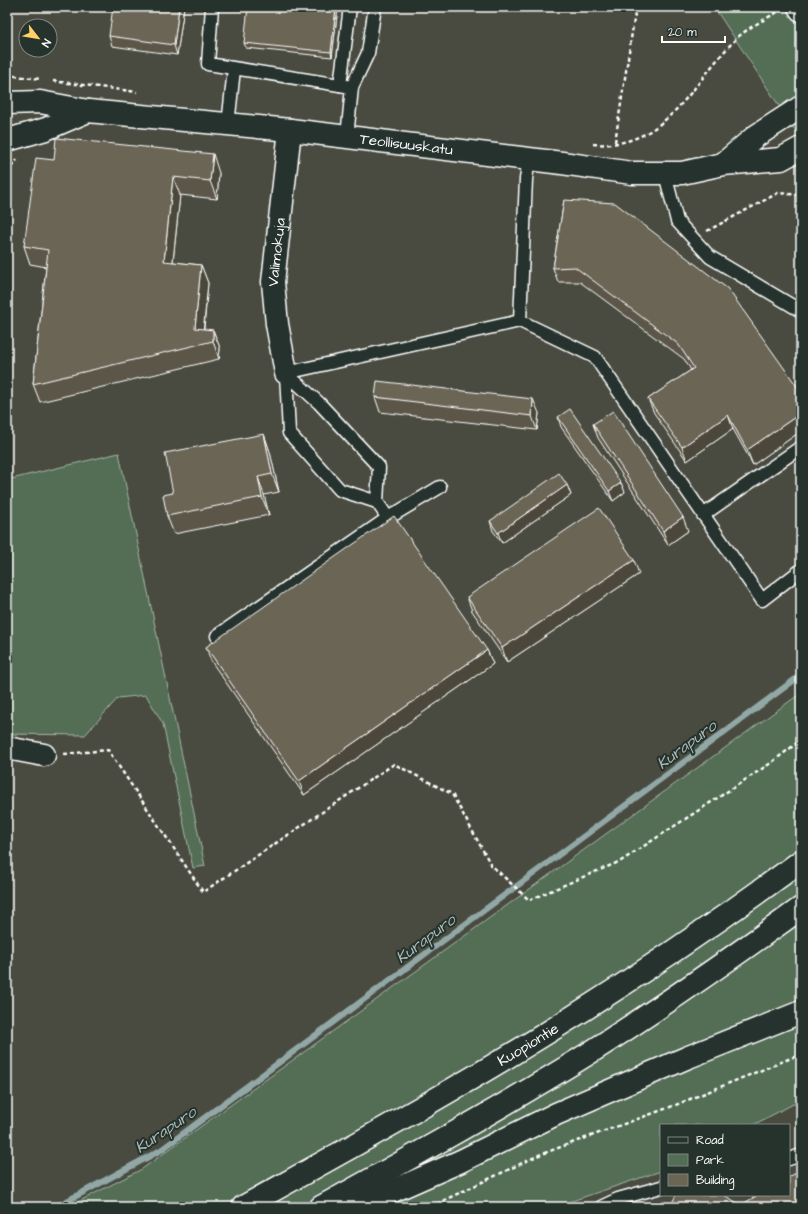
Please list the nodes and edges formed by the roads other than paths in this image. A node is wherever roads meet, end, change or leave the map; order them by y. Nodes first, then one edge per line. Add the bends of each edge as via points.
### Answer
1 (212, 7) edge
2 (350, 7) edge
3 (375, 7) edge
4 (234, 69) junction
5 (346, 86) junction
6 (7, 103) edge
7 (801, 107) edge
8 (88, 111) junction
9 (7, 112) edge
10 (228, 125) junction
11 (290, 130) junction
12 (346, 137) junction
13 (9, 144) edge
14 (801, 148) edge
15 (529, 159) junction
16 (723, 164) junction
17 (664, 174) junction
18 (801, 311) edge
19 (520, 322) junction
20 (286, 373) junction
21 (801, 447) edge
22 (440, 487) dead end
23 (377, 502) junction
24 (703, 515) junction
25 (388, 518) junction
26 (801, 570) edge
27 (216, 636) dead end
28 (7, 748) edge
29 (44, 755) road end
30 (801, 861) edge
31 (801, 908) edge
32 (801, 1012) edge
33 (801, 1155) edge
34 (790, 1159) edge
35 (660, 1186) edge
36 (243, 1207) edge
37 (321, 1207) edge
38 (350, 1207) edge
39 (601, 1207) edge

1 - 4 lane via 208,64
2 - 5 lane
3 - 5 lane via 368,53
4 - 5 lane
4 - 10 lane
5 - 12 lane
6 - 8 main road, Teollisuuskatu via 40,102
7 - 16 main road, Teollisuuskatu via 756,136
8 - 10 main road, Teollisuuskatu
8 - 13 main road, Teollisuuskatu
9 - 13 main road via 11,126
10 - 11 main road, Teollisuuskatu
11 - 12 main road, Teollisuuskatu
11 - 20 main road, Valimokuja via 273,282
12 - 15 main road, Teollisuuskatu
14 - 16 main road, Teollisuuskatu via 781,159
15 - 17 main road, Teollisuuskatu via 632,173
15 - 19 lane
16 - 17 main road, Teollisuuskatu via 682,173
17 - 18 lane via 677,221 710,257
19 - 20 lane
19 - 24 lane via 595,357
20 - 23 lane via 319,403 379,466
20 - 23 lane via 288,433 340,490
21 - 24 lane
22 - 25 lane
23 - 25 lane
24 - 26 lane via 762,600
25 - 27 lane
28 - 29 main road
30 - 36 main road, Kuopiontie via 746,902 566,1021 398,1121
31 - 37 main road via 591,1052 452,1135
32 - 38 main road via 556,1114 461,1161 361,1205
33 - 34 lane
35 - 39 lane

